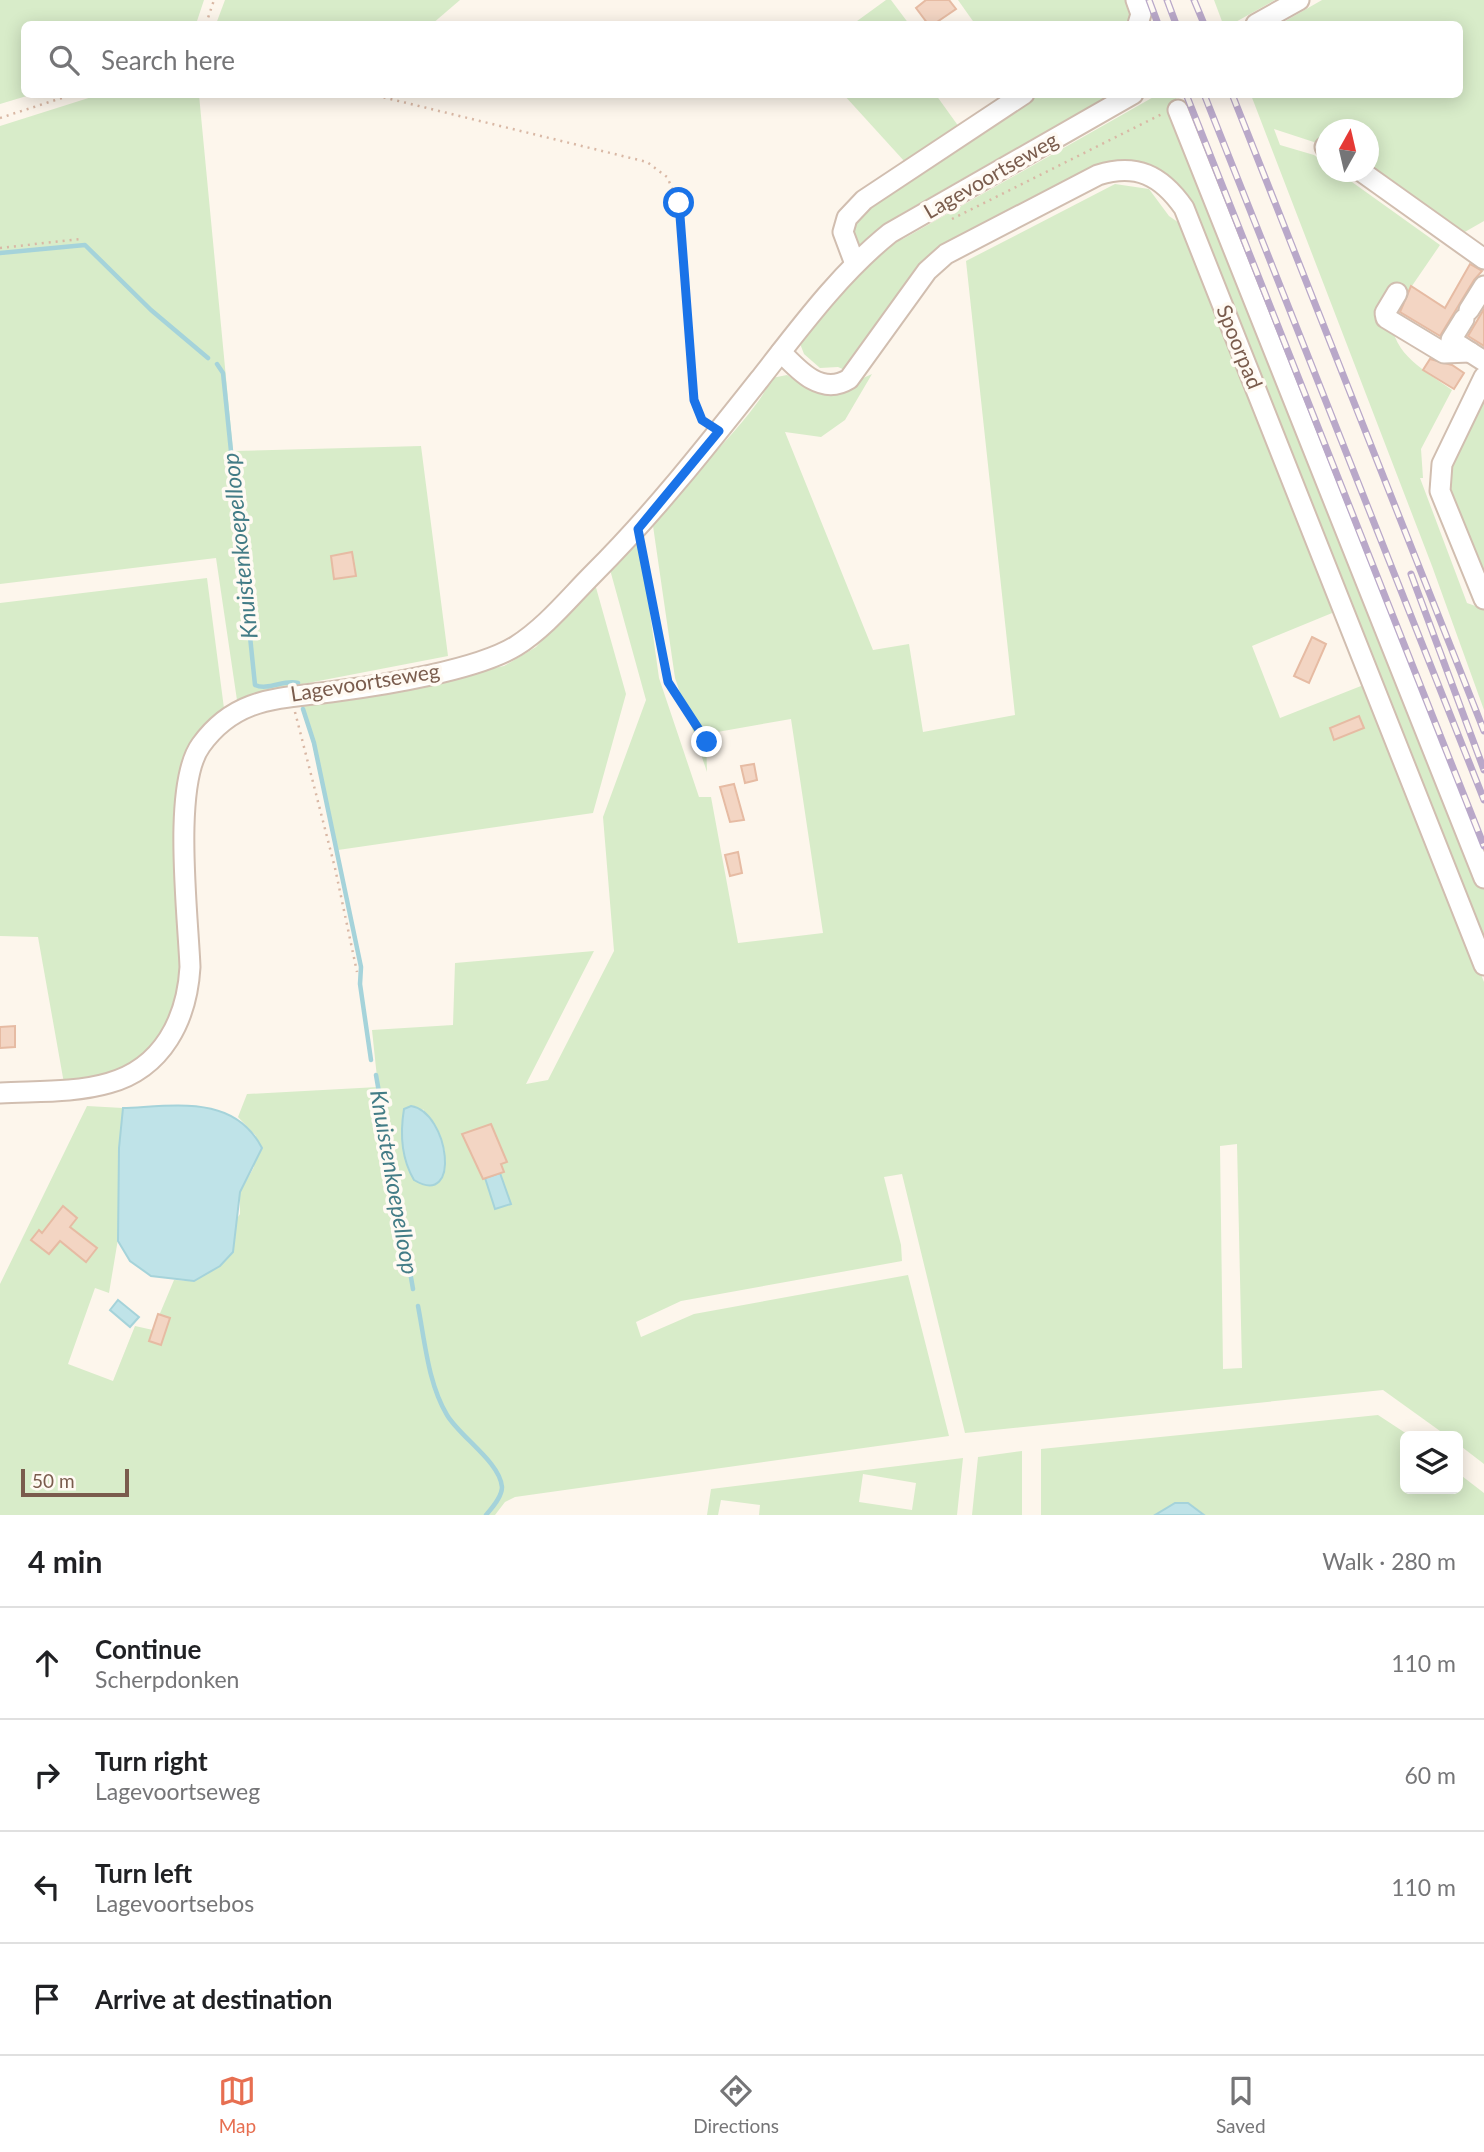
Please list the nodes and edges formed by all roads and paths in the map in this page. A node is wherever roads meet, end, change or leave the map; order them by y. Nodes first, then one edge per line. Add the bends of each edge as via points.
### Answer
1 (214, 0) edge
2 (1136, 0) edge
3 (1298, 0) edge
4 (207, 21) edge
5 (1139, 21) edge
6 (1261, 21) edge
7 (62, 98) edge
8 (386, 98) edge
9 (1018, 98) edge
10 (1126, 98) edge
11 (1173, 111) joint
12 (0, 118) edge
13 (1376, 182) edge
14 (1222, 213) junction
15 (948, 221) dead end
16 (1191, 225) junction
17 (80, 239) dead end
18 (0, 248) edge
19 (1484, 259) edge
20 (855, 264) junction
21 (1484, 286) edge
22 (1396, 293) dead end
23 (781, 352) junction
24 (1477, 356) edge
25 (1484, 377) edge
26 (719, 431) junction
27 (638, 529) junction
28 (1484, 599) edge
29 (291, 695) junction
30 (707, 742) dead end
31 (1484, 878) edge
32 (1484, 965) edge
33 (356, 972) dead end
34 (0, 1093) edge

1 - 4 path
2 - 5 street
3 - 6 street
7 - 12 path
8 - 26 path via 647,162 667,177 679,203 694,400 702,420
9 - 20 street via 852,212 844,232
10 - 20 street, Lagevoortseweg via 890,233
11 - 14 street
11 - 15 path
13 - 19 street
14 - 16 street
14 - 31 street
16 - 23 street, Spoorpad via 1173,192 1155,176 1135,170 1098,175 946,254 927,271 849,379 839,385 820,384
16 - 32 street, Spoorpad
17 - 18 path
20 - 23 street, Lagevoortseweg
21 - 24 street via 1451,340
22 - 24 street via 1386,318 1444,353
23 - 26 street, Lagevoortseweg
25 - 28 street via 1442,464 1440,491
26 - 27 street, Lagevoortseweg
27 - 29 street, Lagevoortseweg via 536,632 482,663 338,691
27 - 30 path via 668,682
29 - 33 path
29 - 34 street, Lagevoortseweg via 244,707 219,724 199,747 187,774 190,967 179,1024 157,1054 111,1083

